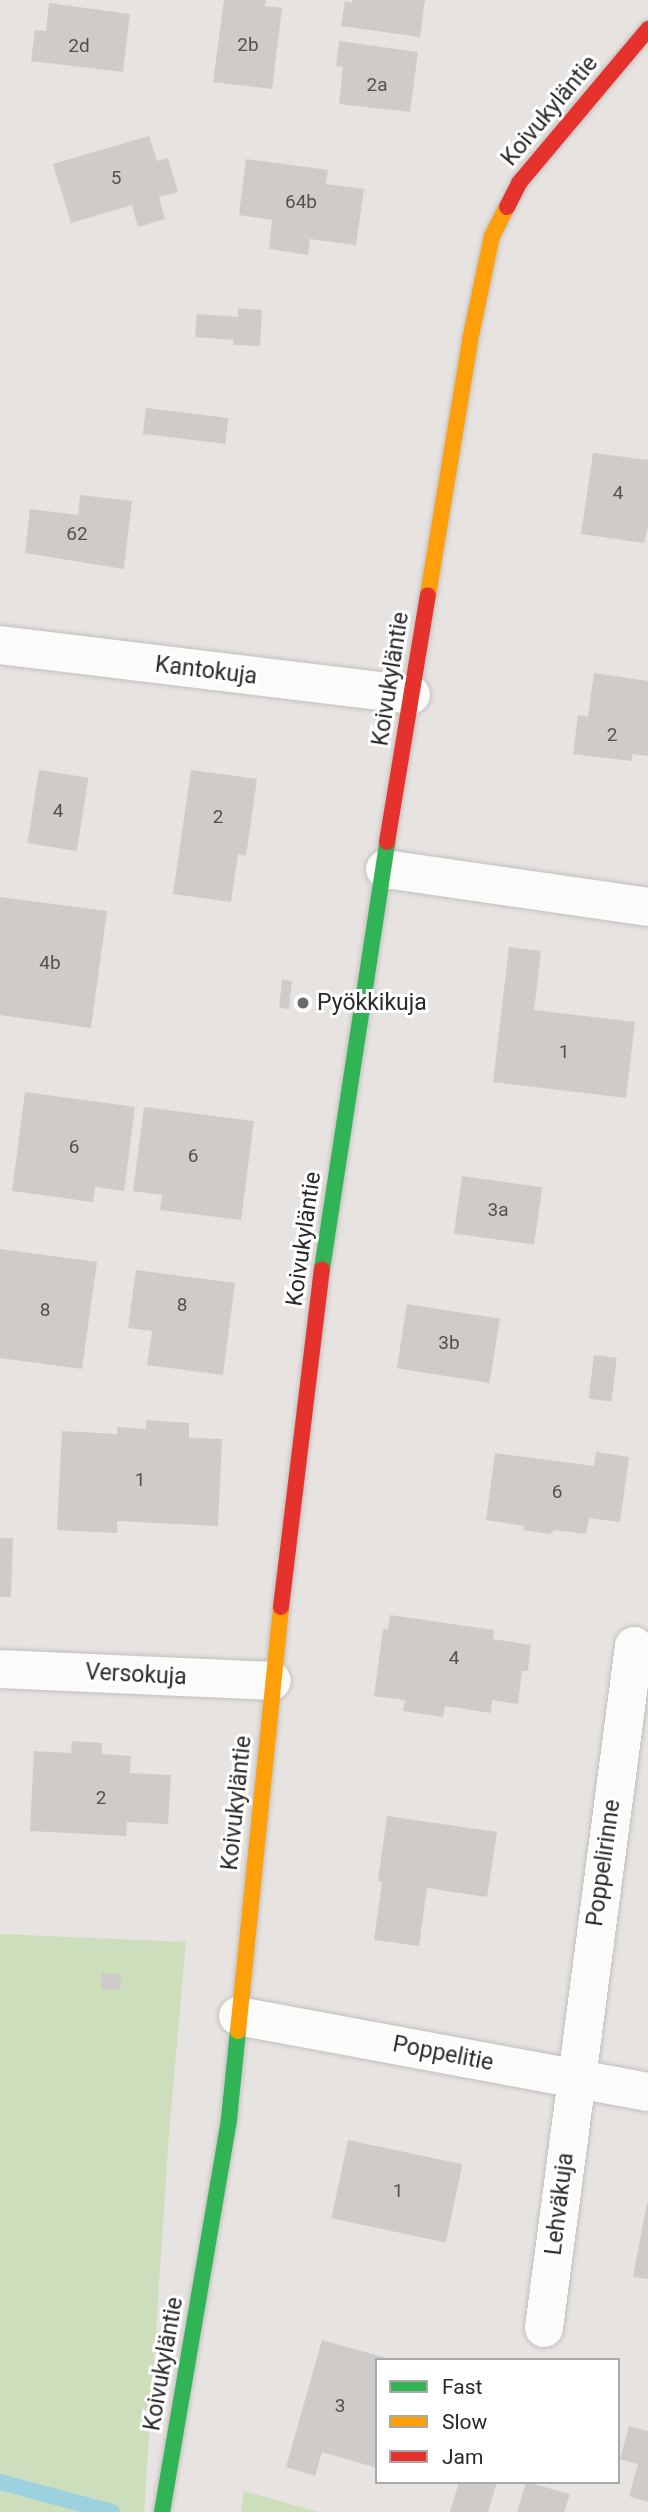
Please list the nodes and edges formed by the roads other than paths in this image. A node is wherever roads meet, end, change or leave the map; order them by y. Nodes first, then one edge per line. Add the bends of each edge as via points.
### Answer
1 (648, 29) edge
2 (0, 645) edge
3 (411, 695) junction
4 (385, 869) junction
5 (648, 907) edge
6 (634, 1646) dead end
7 (0, 1669) edge
8 (272, 1681) junction
9 (238, 2016) junction
10 (575, 2079) junction
11 (648, 2092) edge
12 (544, 2328) dead end
13 (162, 2512) edge

1 - 3 main road, Koivukyläntie via 519,183 492,236 470,340
2 - 3 street, Kantokuja
3 - 4 main road, Koivukyläntie
4 - 5 street
4 - 8 main road, Koivukyläntie via 359,1012 317,1306
6 - 10 street, Poppelirinne
7 - 8 street, Versokuja
8 - 9 main road, Koivukyläntie
9 - 10 street, Poppelitie
9 - 13 main road, Koivukyläntie via 229,2119
10 - 11 street, Poppelitie
10 - 12 street, Lehväkuja

